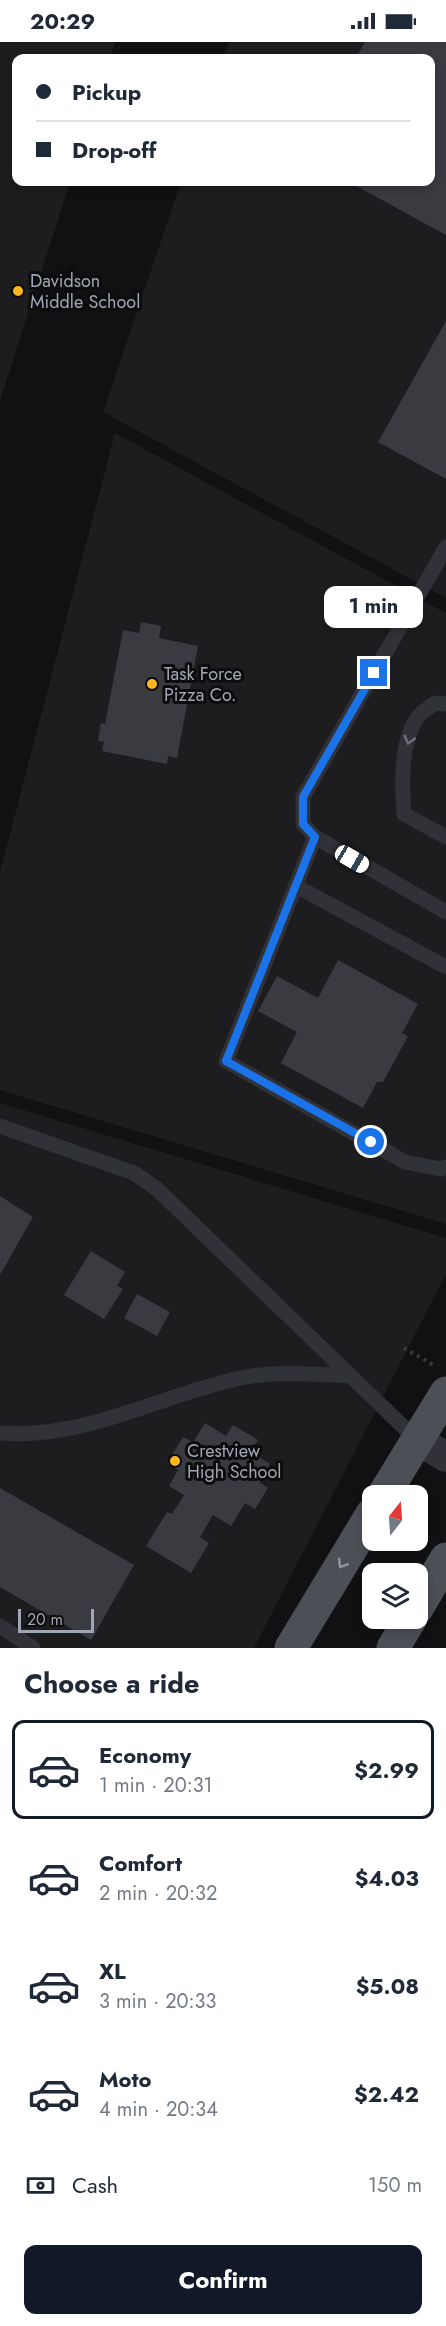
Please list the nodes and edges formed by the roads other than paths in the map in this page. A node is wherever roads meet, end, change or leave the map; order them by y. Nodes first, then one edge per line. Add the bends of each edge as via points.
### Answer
1 (446, 547) edge
2 (446, 704) edge
3 (315, 837) junction
4 (446, 837) edge
5 (296, 886) junction
6 (446, 912) edge
7 (446, 968) edge
8 (0, 1126) edge
9 (446, 1167) edge
10 (350, 1376) junction
11 (442, 1380) edge
12 (0, 1433) edge
13 (417, 1440) junction
14 (446, 1457) edge
15 (390, 1485) edge
16 (362, 1531) edge
17 (446, 1559) edge
18 (428, 1589) edge
19 (0, 1626) edge
20 (404, 1629) edge
21 (33, 1648) edge
22 (291, 1648) edge
23 (393, 1648) edge

1 - 3 lane via 303,797 303,824
2 -> 4 lane via 435,703 418,716 408,739 402,786 404,814
3 - 5 lane
3 - 6 lane
5 - 7 lane
5 - 9 lane via 226,1061 405,1162
8 - 10 lane via 134,1173 157,1189
10 - 12 lane via 278,1372 236,1379 68,1429
10 - 13 lane
11 - 13 main road
13 - 14 street
13 - 15 main road
16 -> 22 main road
17 - 18 main road
19 - 21 lane
20 - 23 main road

